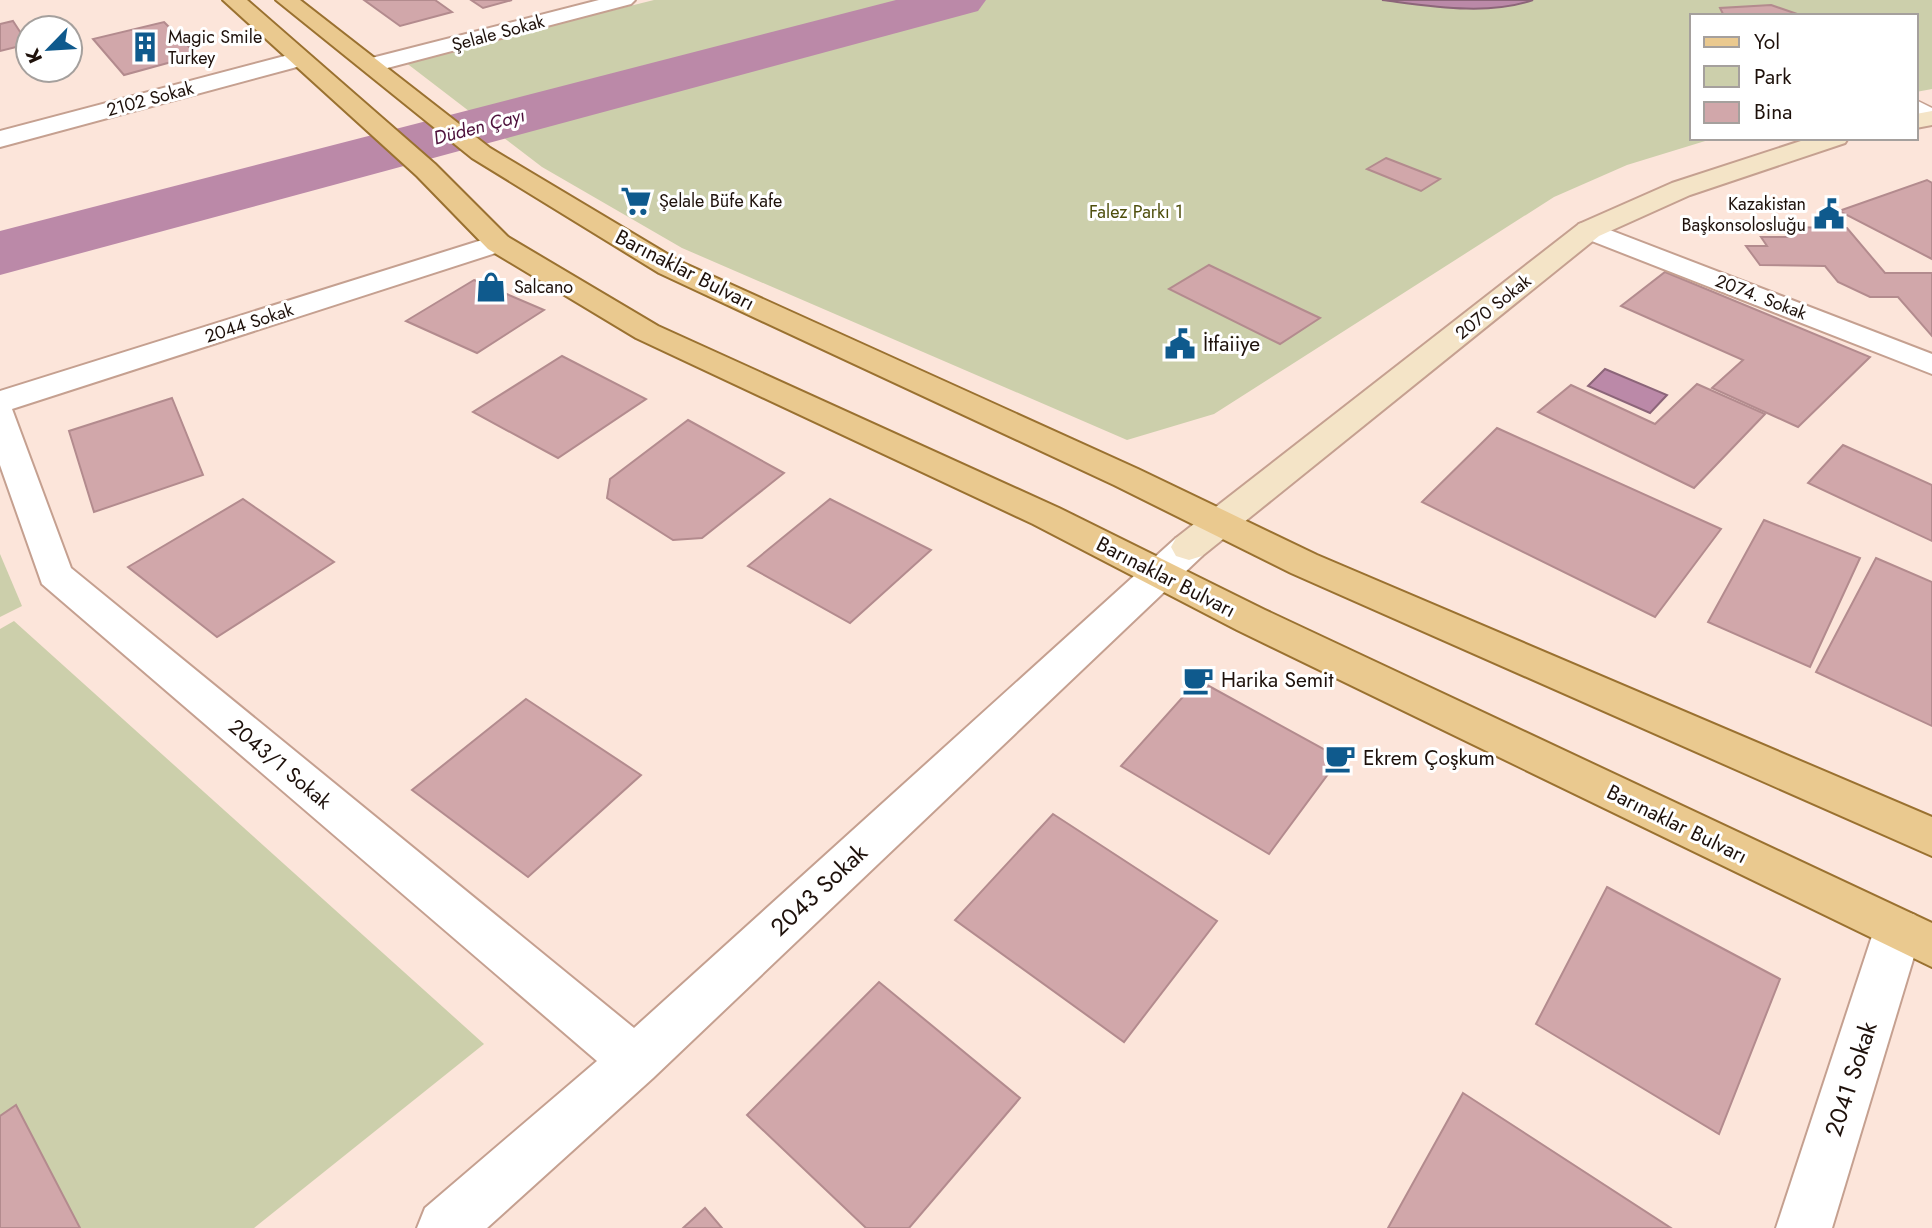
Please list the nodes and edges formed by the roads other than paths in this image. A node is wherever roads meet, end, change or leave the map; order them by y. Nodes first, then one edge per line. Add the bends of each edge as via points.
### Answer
1 (234, 0) edge
2 (287, 0) edge
3 (624, 0) edge
4 (300, 60) junction
5 (372, 65) junction
6 (0, 139) edge
7 (1830, 140) edge
8 (1589, 230) junction
9 (498, 243) junction
10 (1932, 365) edge
11 (0, 402) edge
12 (0, 415) edge
13 (1190, 548) junction
14 (1932, 838) edge
15 (1915, 938) edge
16 (635, 1061) junction
17 (445, 1228) edge
18 (1804, 1228) edge

1 - 4 main road
2 - 5 main road, Barınaklar Bulvarı
3 - 5 street, Şelale Sokak
4 - 6 street, 2102 Sokak
4 - 9 main road, Barınaklar Bulvarı via 426,170
5 - 13 main road, Barınaklar Bulvarı via 481,153 669,267
7 - 8 street, 2070 Sokak via 1681,190
8 - 10 street, 2074. Sokak
8 - 13 street, 2070 Sokak
9 - 11 street, 2044 Sokak
9 - 13 main road, Barınaklar Bulvarı via 647,332 1046,516
12 - 16 street, 2043/1 Sokak via 55,575
13 - 14 main road, Barınaklar Bulvarı via 1304,564
13 - 15 main road, Barınaklar Bulvarı
13 - 16 street, 2043 Sokak
15 - 18 street, 2041 Sokak
16 - 17 street, 2043 Sokak

